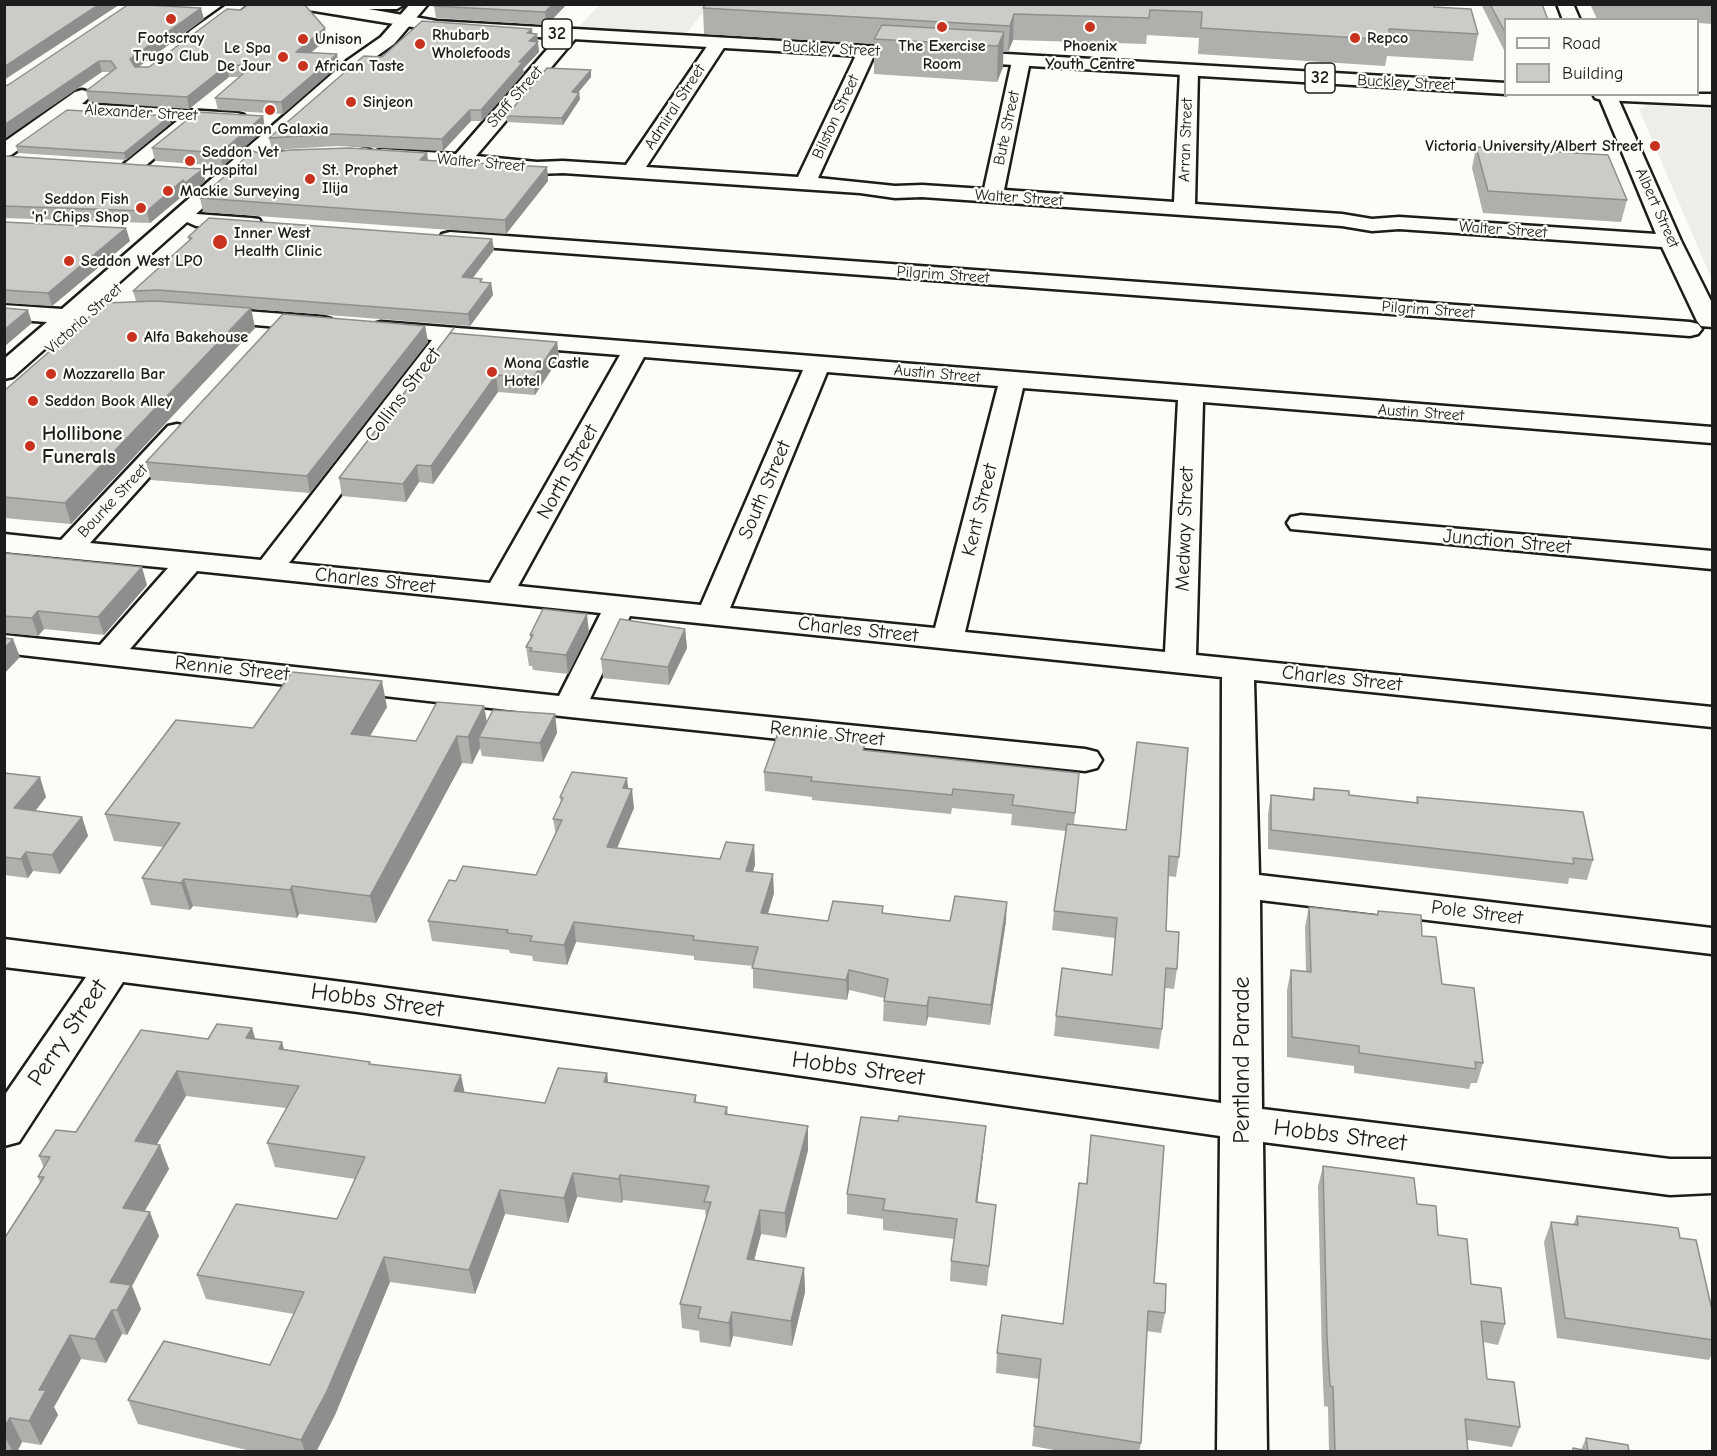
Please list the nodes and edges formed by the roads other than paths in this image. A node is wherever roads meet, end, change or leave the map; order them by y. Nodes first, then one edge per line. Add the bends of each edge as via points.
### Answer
1 (239, 4) edge
2 (302, 4) edge
3 (314, 4) edge
4 (397, 4) edge
5 (420, 4) edge
6 (1565, 4) edge
7 (1571, 18) edge
8 (404, 22) junction
9 (570, 34) junction
10 (718, 43) junction
11 (181, 46) edge
12 (867, 51) junction
13 (374, 52) junction
14 (1021, 60) junction
15 (1189, 70) junction
16 (100, 83) edge
17 (1504, 89) edge
18 (1607, 96) edge
19 (1628, 96) edge
20 (219, 97) edge
21 (1713, 100) edge
22 (64, 102) junction
23 (196, 116) junction
24 (289, 122) junction
25 (270, 148) junction
26 (9, 158) edge
27 (461, 161) junction
28 (109, 167) edge
29 (131, 168) junction
30 (154, 170) edge
31 (632, 172) junction
32 (199, 173) edge
33 (230, 174) junction
34 (806, 183) junction
35 (993, 196) junction
36 (1184, 209) junction
37 (196, 220) junction
38 (272, 225) edge
39 (136, 232) dead end
40 (163, 233) junction
41 (428, 237) edge
42 (1670, 242) junction
43 (87, 310) junction
44 (4, 312) edge
45 (185, 313) edge
46 (279, 320) junction
47 (1706, 328) edge
48 (449, 334) junction
49 (260, 341) edge
50 (636, 349) junction
51 (818, 364) junction
52 (4, 372) edge
53 (1012, 380) junction
54 (4, 390) edge
55 (1191, 395) junction
56 (190, 418) edge
57 (1713, 435) edge
58 (1301, 523) dead end
59 (4, 543) edge
60 (68, 550) junction
61 (1713, 560) edge
62 (190, 562) junction
63 (269, 570) junction
64 (499, 594) junction
65 (620, 606) junction
66 (712, 615) junction
67 (948, 639) junction
68 (4, 644) edge
69 (108, 655) junction
70 (1180, 663) junction
71 (1238, 669) junction
72 (570, 707) junction
73 (1713, 717) edge
74 (1085, 760) dead end
75 (1241, 885) junction
76 (1713, 941) edge
77 (4, 952) edge
78 (112, 967) junction
79 (1242, 1123) junction
80 (4, 1130) edge
81 (1713, 1176) edge
82 (1242, 1452) edge

1 - 11 street
2 - 8 street, Buckley Street / 32
3 - 4 street
5 - 8 street, Victoria Street
6 - 7 street
8 - 9 street, Buckley Street / 32
8 - 13 street, Victoria Street
9 - 10 street, Buckley Street / 32
9 - 27 street, Staff Street
10 - 12 street, Buckley Street / 32
10 - 31 street, Admiral Street
12 - 14 street, Buckley Street / 32
12 - 34 street, Bilston Street
13 - 24 street, Victoria Street via 354,64
13 - 25 street, Victoria Street via 367,64
14 - 15 street, Buckley Street / 32
14 - 35 street, Bute Street
15 - 17 street, Buckley Street / 32
15 - 36 street, Arran Street
16 - 22 street
18 - 42 street, Albert Street
19 - 21 street
20 - 23 street
22 - 23 street, Alexander Street
22 - 26 street
23 - 24 street, Alexander Street
23 - 29 street
24 - 25 street, Victoria Street
25 - 27 street, Walter Street via 297,154 368,154
25 - 33 street, Victoria Street
25 - 37 street, Victoria Street
27 - 31 street, Walter Street
28 - 29 street
29 - 30 street
31 - 34 street, Walter Street
32 - 33 street
33 - 40 street, Victoria Street
34 - 35 street, Walter Street
35 - 36 street, Walter Street
36 - 42 street, Walter Street via 1372,225 1399,223
37 - 38 street
37 - 43 street, Victoria Street
39 - 40 street
40 - 43 street, Victoria Street
41 - 47 street, Pilgrim Street
42 - 47 street, Albert Street via 1688,274
43 - 44 street
43 - 52 street, Victoria Street
43 - 54 street, Victoria Street
45 - 46 street, Austin Street
46 - 48 street, Austin Street
46 - 49 street
48 - 50 street, Austin Street
48 - 63 street, Collins Street
50 - 51 street, Austin Street
50 - 64 street, North Street
51 - 53 street, Austin Street
51 - 66 street, South Street
53 - 55 street, Austin Street
53 - 67 street, Kent Street
55 - 57 street, Austin Street
55 - 70 street, Medway Street
56 - 60 street, Bourke Street
58 - 61 street, Junction Street
59 - 60 street, Charles Street
60 - 62 street, Charles Street
62 - 63 street, Charles Street
62 - 69 street
63 - 64 street, Charles Street
64 - 65 street, Charles Street
65 - 66 street, Charles Street
65 - 72 street
66 - 67 street, Charles Street
67 - 70 street, Charles Street
68 - 69 street, Rennie Street
69 - 72 street, Rennie Street
70 - 71 street, Charles Street
71 - 73 street, Charles Street
71 - 75 street, Pentland Parade
72 - 74 street, Rennie Street
75 - 76 street, Pole Street
75 - 79 street, Pentland Parade
77 - 78 street, Hobbs Street
78 - 79 street, Hobbs Street
78 - 80 street, Perry Street
79 - 81 street, Hobbs Street via 1670,1177
79 - 82 street, Pentland Parade

